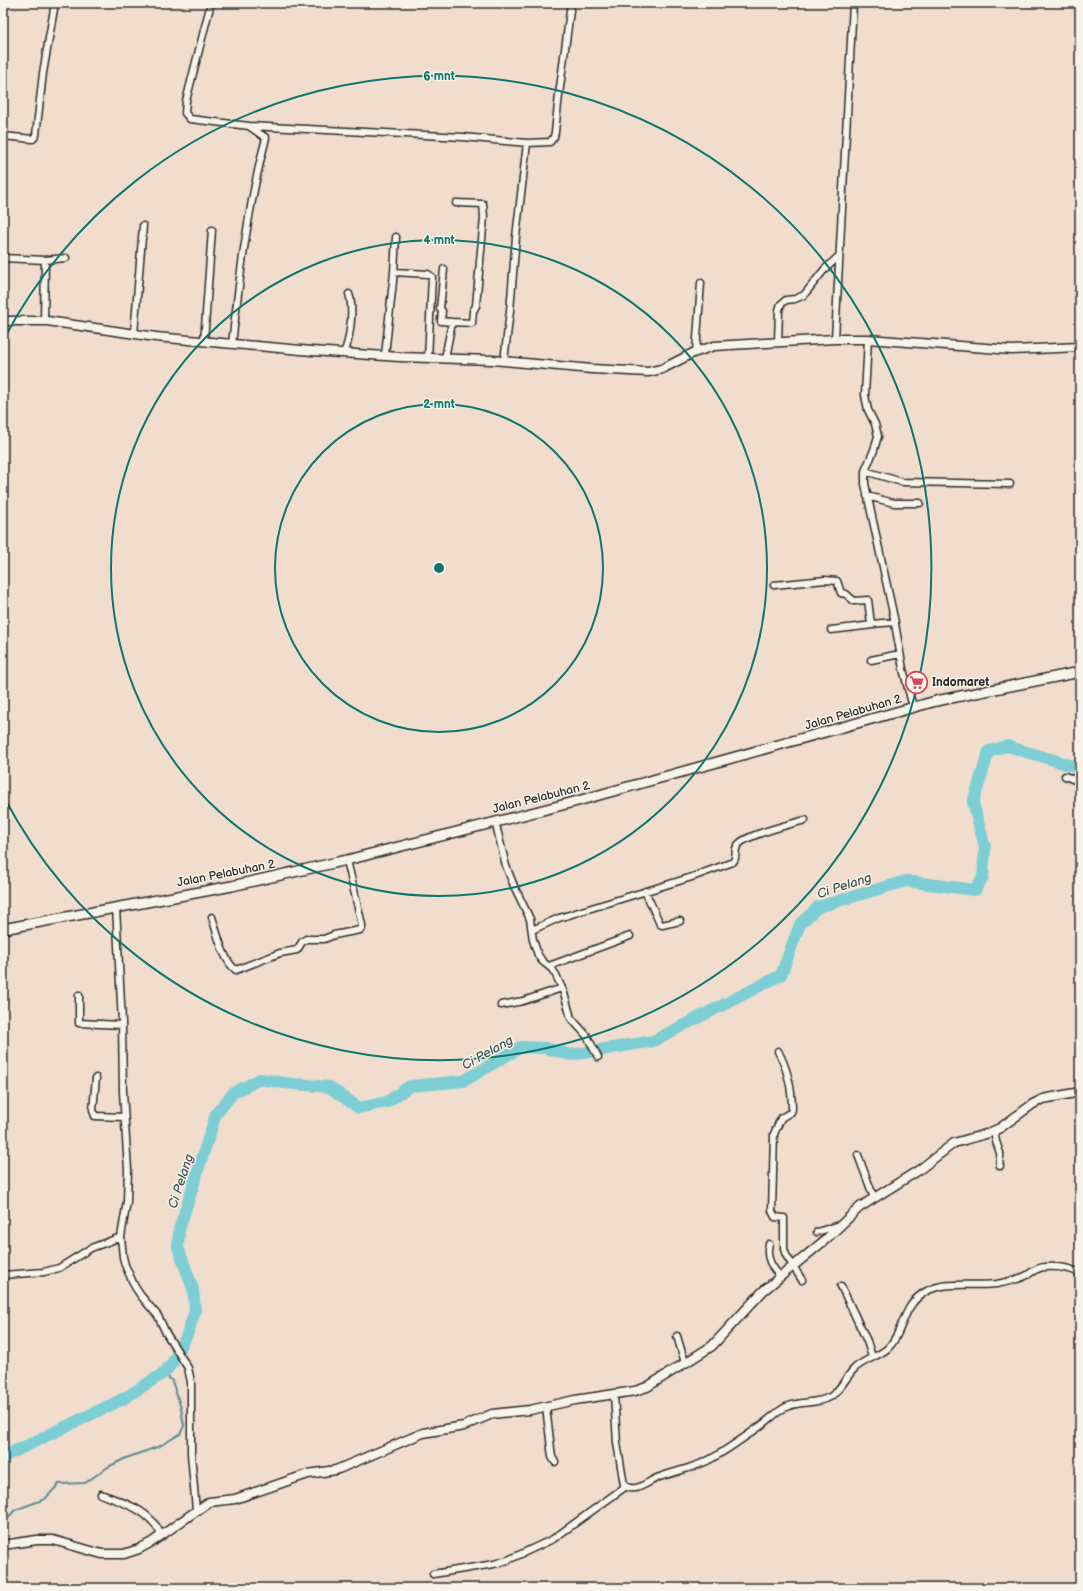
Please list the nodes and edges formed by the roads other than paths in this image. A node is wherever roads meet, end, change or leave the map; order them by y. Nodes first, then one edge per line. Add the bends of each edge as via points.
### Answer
1 (55, 3) edge
2 (211, 3) edge
3 (572, 3) edge
4 (853, 3) edge
5 (249, 126) junction
6 (3, 136) edge
7 (528, 143) junction
8 (456, 203) dead end
9 (143, 226) dead end
10 (212, 230) dead end
11 (396, 237) dead end
12 (839, 256) junction
13 (3, 258) edge
14 (66, 258) dead end
15 (45, 260) junction
16 (444, 269) dead end
17 (394, 272) junction
18 (701, 283) dead end
19 (349, 294) dead end
20 (3, 320) edge
21 (44, 321) junction
22 (452, 322) junction
23 (134, 334) junction
24 (835, 339) junction
25 (868, 339) junction
26 (204, 342) junction
27 (778, 342) junction
28 (232, 344) junction
29 (1080, 347) edge
30 (696, 352) junction
31 (344, 353) junction
32 (385, 356) junction
33 (428, 358) junction
34 (445, 358) junction
35 (504, 360) junction
36 (865, 471) junction
37 (1010, 484) dead end
38 (868, 496) junction
39 (920, 503) dead end
40 (774, 585) dead end
41 (895, 622) junction
42 (873, 625) junction
43 (831, 630) dead end
44 (900, 654) junction
45 (871, 660) dead end
46 (1080, 672) edge
47 (913, 707) junction
48 (1065, 776) dead end
49 (1080, 782) edge
50 (805, 820) dead end
51 (495, 821) junction
52 (347, 860) junction
53 (645, 891) junction
54 (116, 907) junction
55 (212, 917) dead end
56 (680, 921) dead end
57 (3, 929) edge
58 (532, 930) junction
59 (630, 936) dead end
60 (549, 966) junction
61 (562, 988) junction
62 (79, 995) dead end
63 (501, 1005) dead end
64 (122, 1025) junction
65 (778, 1050) dead end
66 (598, 1057) dead end
67 (96, 1078) dead end
68 (1080, 1092) edge
69 (124, 1117) junction
70 (994, 1131) junction
71 (858, 1155) dead end
72 (1000, 1166) dead end
73 (874, 1198) junction
74 (841, 1224) junction
75 (817, 1232) dead end
76 (121, 1237) junction
77 (769, 1244) dead end
78 (793, 1266) junction
79 (1080, 1274) edge
80 (3, 1275) edge
81 (780, 1276) junction
82 (802, 1280) dead end
83 (841, 1286) dead end
84 (677, 1336) dead end
85 (872, 1357) junction
86 (685, 1363) junction
87 (614, 1394) junction
88 (546, 1406) junction
89 (555, 1462) dead end
90 (625, 1487) junction
91 (101, 1494) dead end
92 (196, 1510) junction
93 (161, 1534) junction
94 (3, 1545) edge
95 (433, 1574) dead end

1 - 6 street via 36,135 33,139
2 - 5 street via 185,113 190,119
3 - 7 street via 554,137 550,142
4 - 12 street
5 - 7 street
5 - 28 street via 266,138 241,264
7 - 35 street
8 - 22 street via 483,204 484,217 476,306 472,323
9 - 23 street
10 - 26 street
11 - 17 street
12 - 24 street
12 - 27 street via 804,295 781,304
13 - 15 street
14 - 15 street
15 - 21 street
16 - 22 street via 441,321
17 - 32 street
17 - 33 street via 428,274 432,277
18 - 30 street
19 - 31 street via 352,305 348,344
20 - 21 street
21 - 23 street
22 - 34 street
23 - 26 street
24 - 25 street
24 - 27 street
25 - 29 street via 1012,350
25 - 36 street via 865,395 878,436
26 - 28 street
27 - 30 street via 714,346
28 - 31 street
30 - 35 street via 652,372
31 - 32 street
32 - 33 street
33 - 34 street
34 - 35 street
36 - 37 street via 902,482
36 - 38 street
38 - 39 street via 894,503
38 - 41 street
40 - 42 street via 837,581 841,593 854,601 868,600
41 - 42 street
41 - 44 street
42 - 43 street
44 - 45 street
44 - 47 street
46 - 47 main road, Jalan Pelabuhan 2
47 - 51 main road, Jalan Pelabuhan 2 via 586,799
48 - 49 street
50 - 53 street via 740,842 733,862
51 - 52 main road, Jalan Pelabuhan 2
51 - 58 street via 509,874
52 - 54 main road, Jalan Pelabuhan 2 via 232,886
52 - 55 street via 362,924 360,930 324,939 306,939 298,950 280,953 236,970 222,947
53 - 56 street via 660,924
53 - 58 street via 559,918
54 - 57 main road, Jalan Pelabuhan 2
54 - 64 street
58 - 60 street via 540,958
59 - 60 street
60 - 61 street
61 - 63 street via 523,1001
61 - 66 street via 571,1018 594,1046
62 - 64 street via 79,1024
64 - 69 street
65 - 78 street via 791,1087 792,1109 781,1118 774,1134 772,1211 775,1217 784,1218 784,1249
67 - 69 street via 93,1110 95,1116
68 - 70 street via 1039,1101
69 - 76 street via 128,1151 128,1191
70 - 72 street
70 - 73 street via 954,1143 919,1170
71 - 73 street
73 - 74 street
74 - 75 street
74 - 78 street
76 - 80 street via 91,1248 59,1268 44,1272
76 - 92 street via 123,1257 130,1277 140,1296 158,1316 188,1368 191,1382 191,1458
77 - 81 street via 767,1249 770,1264
78 - 81 street
78 - 82 street
79 - 85 street via 1068,1269 1046,1267 1035,1269 1025,1277 1010,1281 930,1289 912,1303 889,1346
81 - 86 street via 756,1297 718,1340 702,1354
83 - 85 street
84 - 86 street
85 - 90 street via 854,1368 829,1397 794,1404 783,1409 733,1445 693,1468 664,1475 641,1487
86 - 87 street via 648,1387
87 - 88 street
87 - 90 street via 618,1454
88 - 89 street via 552,1457
88 - 92 street via 492,1414 464,1426 428,1431 340,1469 308,1474 235,1499 209,1502
90 - 95 street via 553,1539 508,1560
91 - 93 street via 136,1508 155,1522
92 - 93 street
93 - 94 street via 139,1549 118,1555 53,1540

